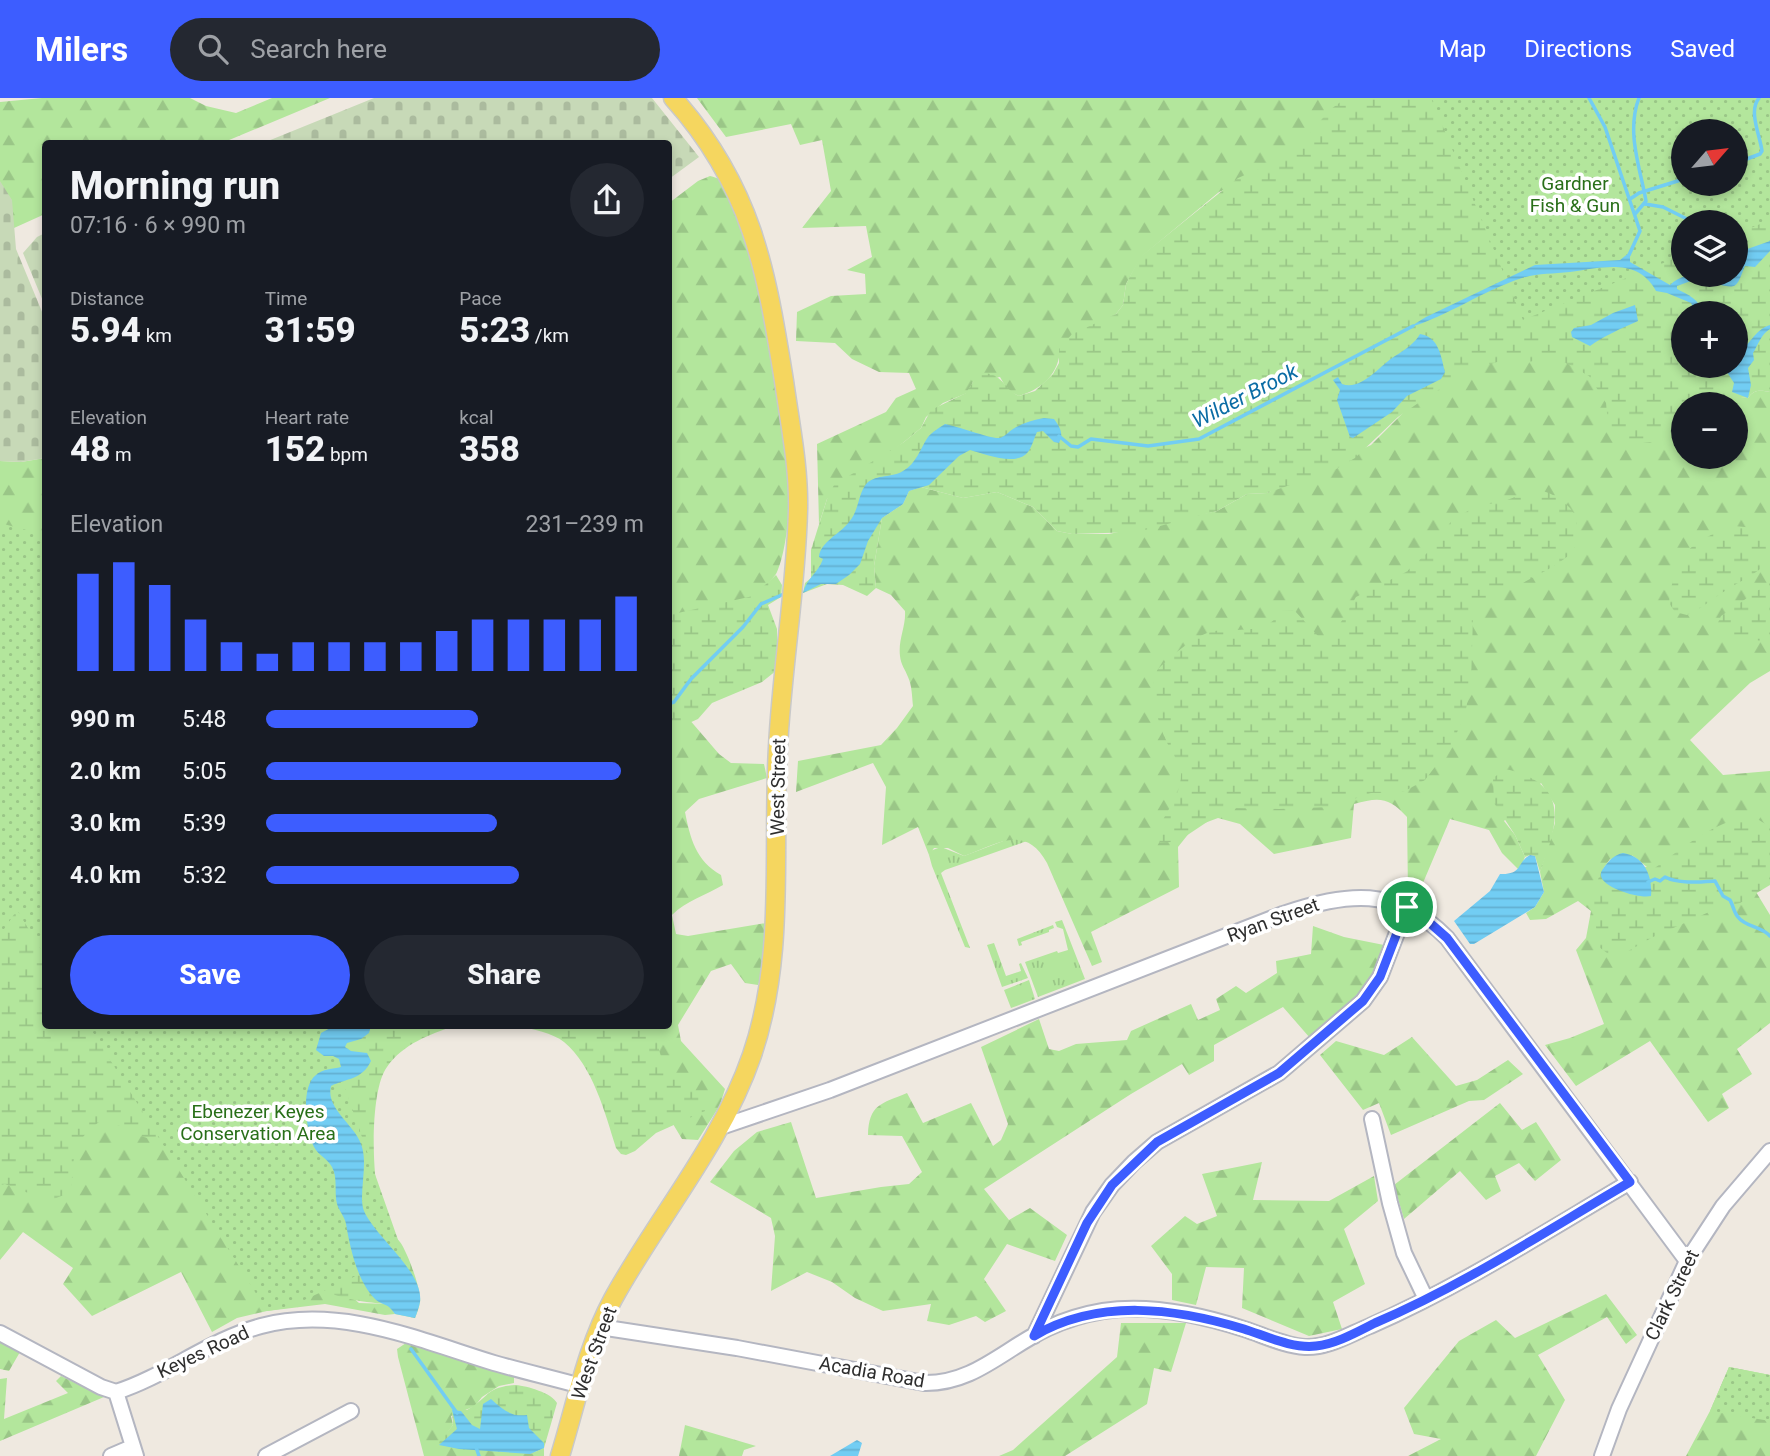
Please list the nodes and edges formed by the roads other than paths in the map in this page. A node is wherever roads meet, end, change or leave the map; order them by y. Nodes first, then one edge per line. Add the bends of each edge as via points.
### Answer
1 (673, 98) edge
2 (1407, 907) junction
3 (1372, 1119) dead end
4 (719, 1128) junction
5 (1770, 1151) edge
6 (1630, 1182) junction
7 (1687, 1261) junction
8 (1426, 1299) junction
9 (600, 1327) junction
10 (0, 1333) edge
11 (1034, 1336) junction
12 (581, 1387) junction
13 (116, 1391) junction
14 (351, 1411) dead end
15 (134, 1452) edge
16 (111, 1456) edge
17 (266, 1456) edge
18 (560, 1456) edge
19 (1602, 1456) edge

1 - 4 main road, West Street via 737,191 755,237 768,285 797,485 797,539 778,746 772,967 752,1054
2 - 4 street, Ryan Street via 1363,897 1304,907 830,1090
2 - 6 street, Ryan Street via 1447,938
2 - 11 street via 1380,977 1363,1001 1279,1073 1157,1142 1118,1179 1093,1212
3 - 8 street via 1404,1253
4 - 9 main road, West Street via 631,1268
5 - 7 street, Clark Street via 1723,1206
6 - 7 street, Ryan Street
6 - 8 street, Acadia Road
7 - 19 street, Clark Street
8 - 11 street, Acadia Road via 1316,1346 1297,1346 1204,1318 1138,1310 1091,1314
9 - 11 street, Acadia Road via 924,1383 969,1375
9 - 12 main road, West Street
10 - 13 street
12 - 13 street, Keyes Road via 380,1329 310,1320 276,1323 232,1336
12 - 18 main road, West Street
13 - 15 street
14 - 17 street
15 - 16 street

